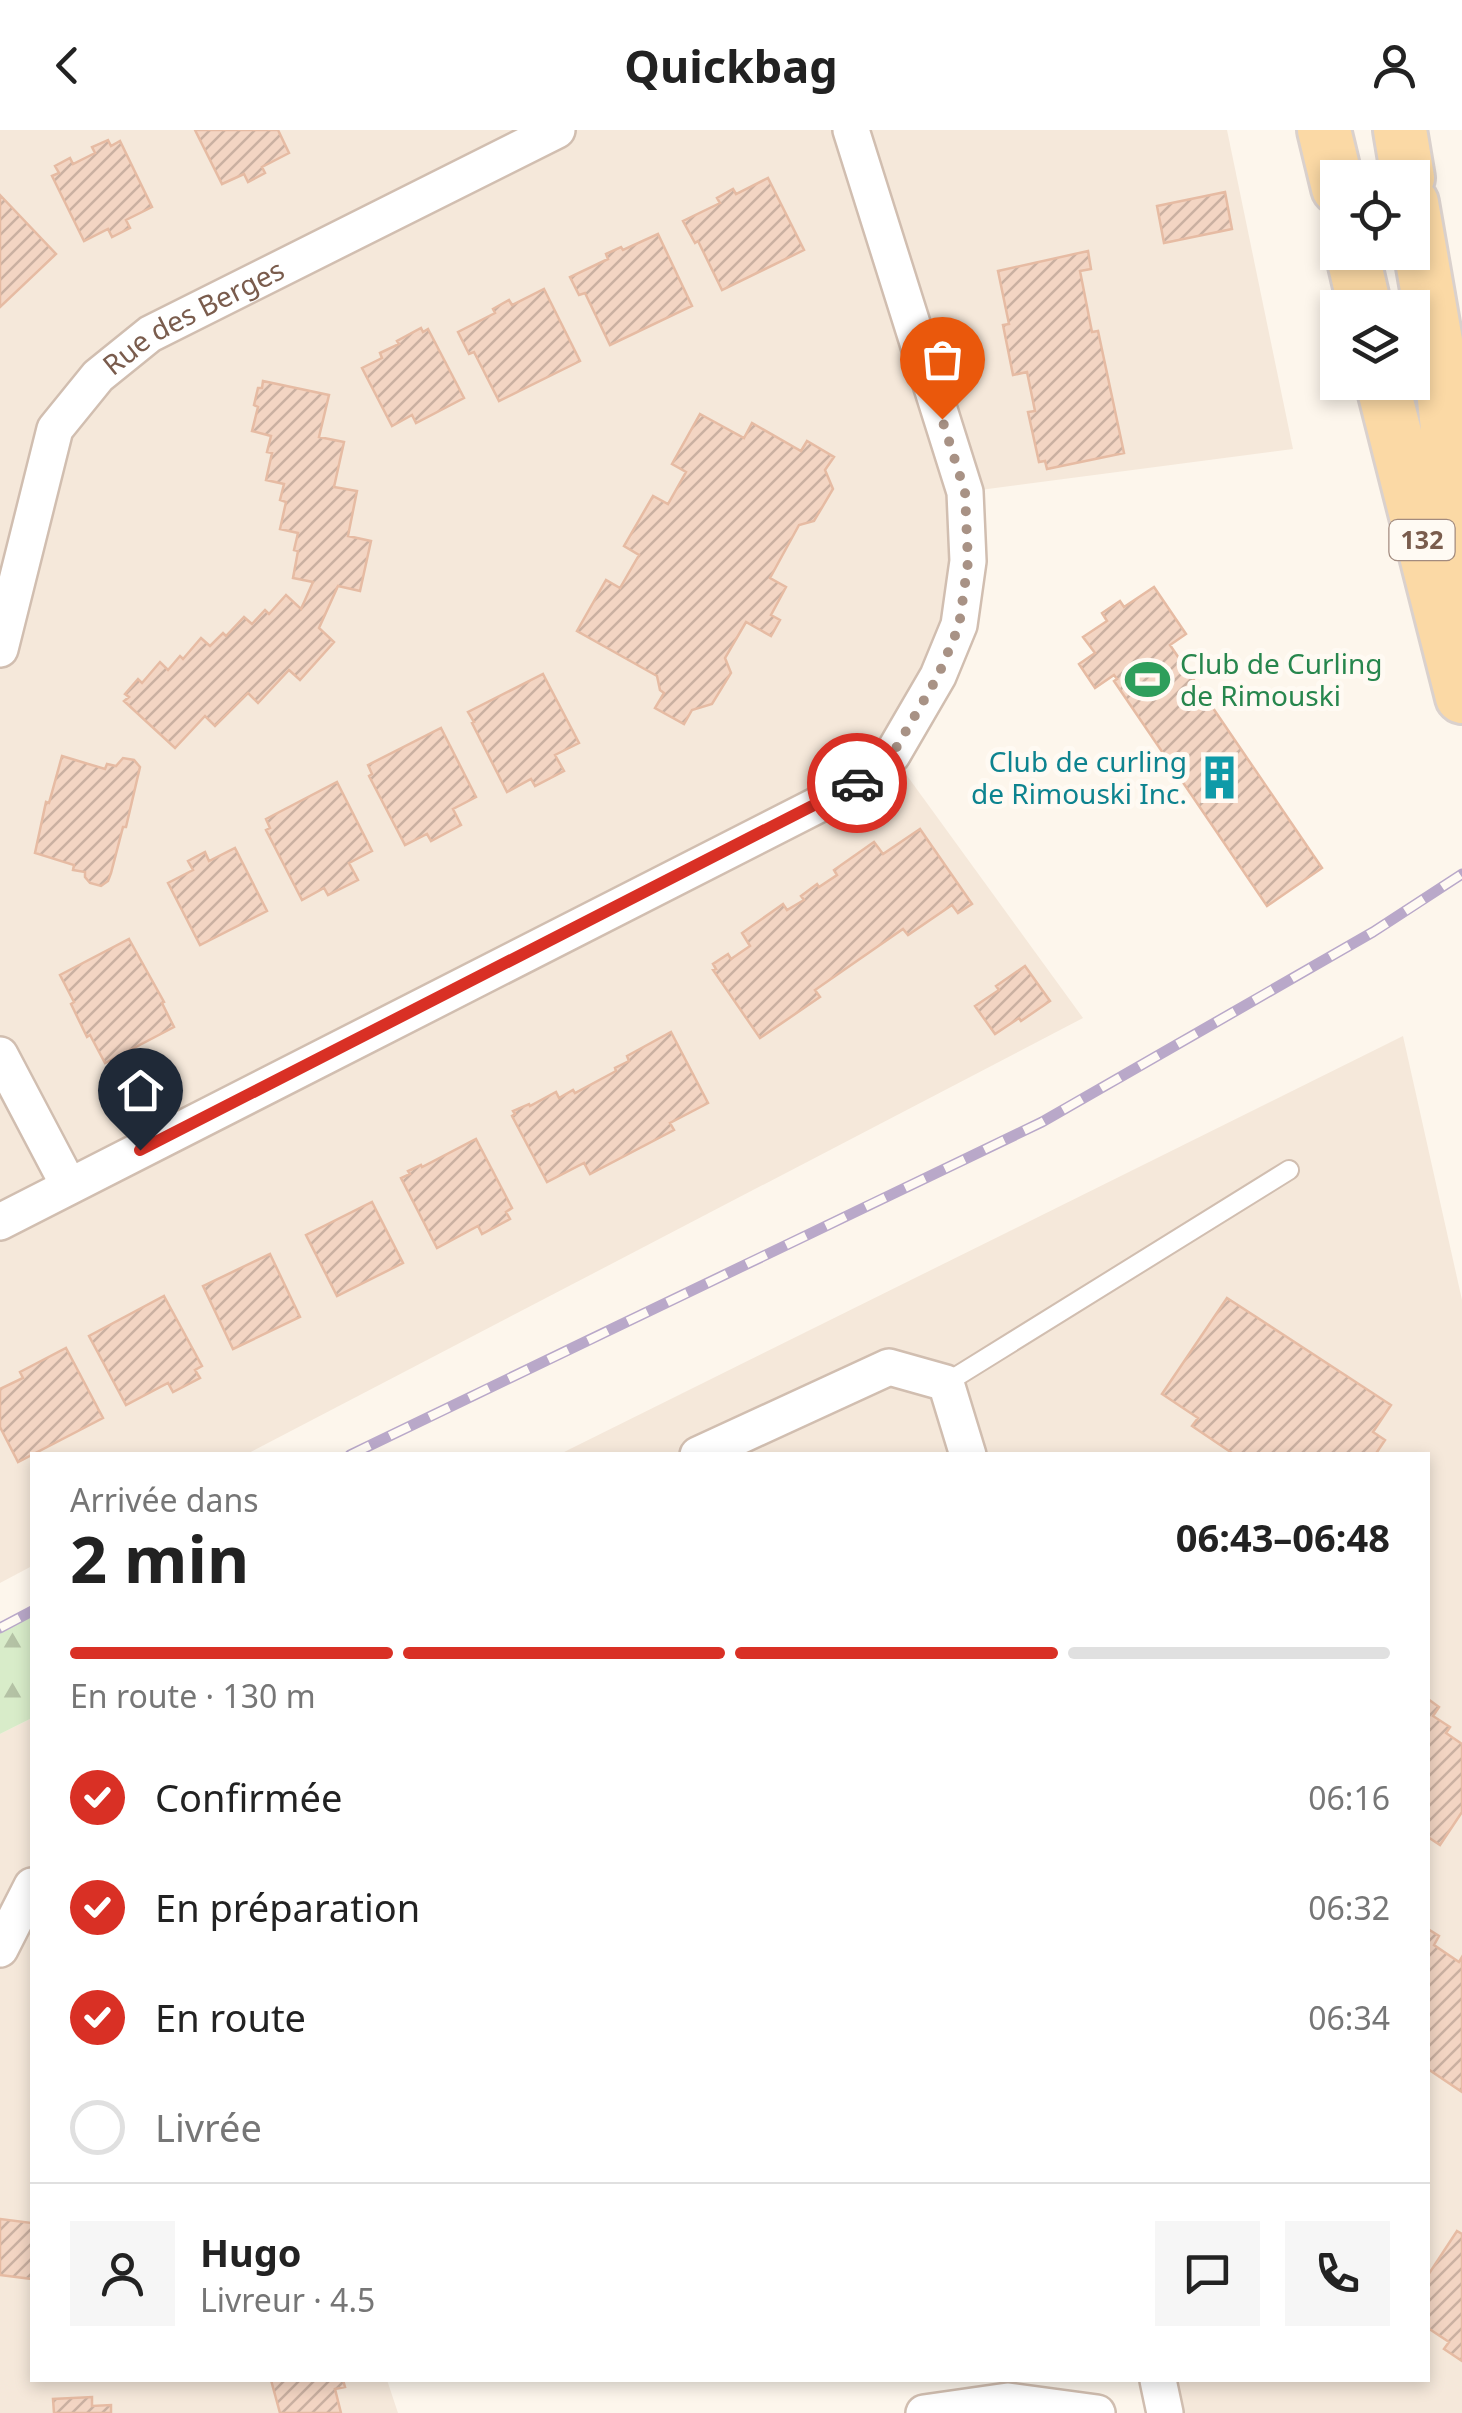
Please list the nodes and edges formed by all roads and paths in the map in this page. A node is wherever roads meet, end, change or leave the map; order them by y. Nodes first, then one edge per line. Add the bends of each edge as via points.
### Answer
1 (557, 130) edge
2 (851, 130) edge
3 (1324, 130) edge
4 (1400, 130) edge
5 (1331, 160) edge
6 (1405, 160) edge
7 (1424, 270) edge
8 (1387, 400) edge
9 (1462, 573) edge
10 (0, 649) edge
11 (1462, 698) edge
12 (0, 1054) edge
13 (1289, 1170) dead end
14 (69, 1186) junction
15 (0, 1222) edge
16 (946, 1383) junction
17 (705, 1452) edge
18 (967, 1452) edge
19 (30, 1890) edge
20 (0, 1949) edge
21 (1158, 2382) edge
22 (924, 2413) edge
23 (1097, 2413) edge
24 (1165, 2413) edge

1 - 10 street, Rue des Berges via 150,334 98,376 54,429
2 - 14 street via 965,492 968,562 959,626 892,755 851,788
3 - 5 main road
4 - 6 main road
7 - 9 main road, 132
8 - 11 main road, 132
12 - 14 street
13 - 16 lane
14 - 15 street
16 - 17 street via 890,1367
16 - 18 street
19 - 20 street
21 - 24 street
22 - 23 street via 1008,2401

